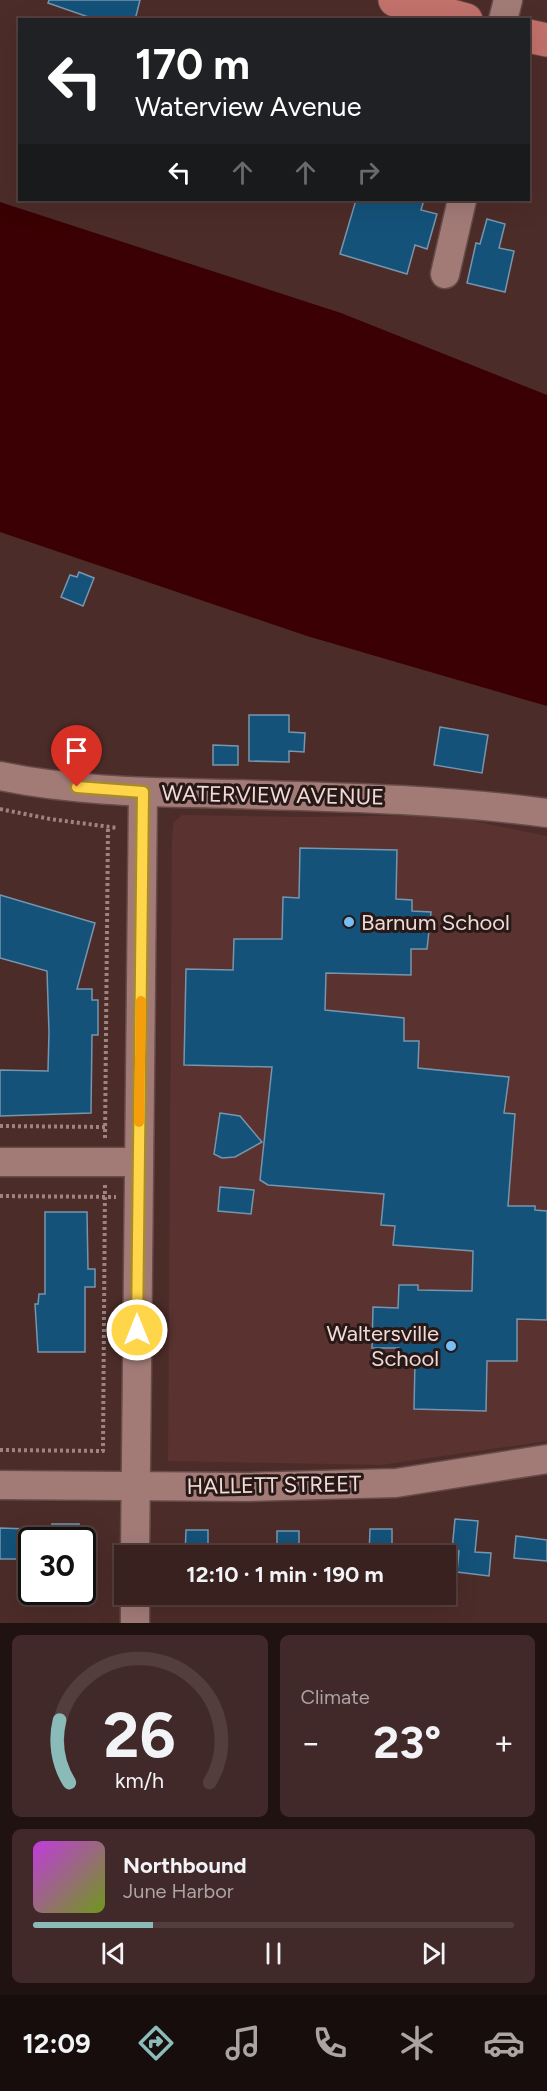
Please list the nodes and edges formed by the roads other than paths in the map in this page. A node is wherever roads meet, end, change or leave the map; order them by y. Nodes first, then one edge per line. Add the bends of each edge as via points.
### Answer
1 (395, 0) edge
2 (508, 0) edge
3 (459, 18) edge
4 (504, 18) edge
5 (530, 36) edge
6 (547, 40) edge
7 (462, 201) edge
8 (445, 274) dead end
9 (0, 776) edge
10 (143, 792) junction
11 (547, 813) edge
12 (0, 1161) edge
13 (138, 1162) junction
14 (547, 1459) edge
15 (0, 1485) edge
16 (135, 1486) junction
17 (135, 1545) edge
18 (135, 1605) edge
19 (135, 1623) edge

1 - 3 main road
2 - 4 street
5 - 6 main road
7 - 8 street
9 - 10 street, WATERVIEW AVENUE via 54,786
10 - 11 street, WATERVIEW AVENUE via 414,799
10 - 13 street
12 - 13 street
13 - 16 street
14 - 16 street, HALLETT STREET via 396,1483
15 - 16 street, HALLETT STREET
16 - 17 street
18 - 19 street

